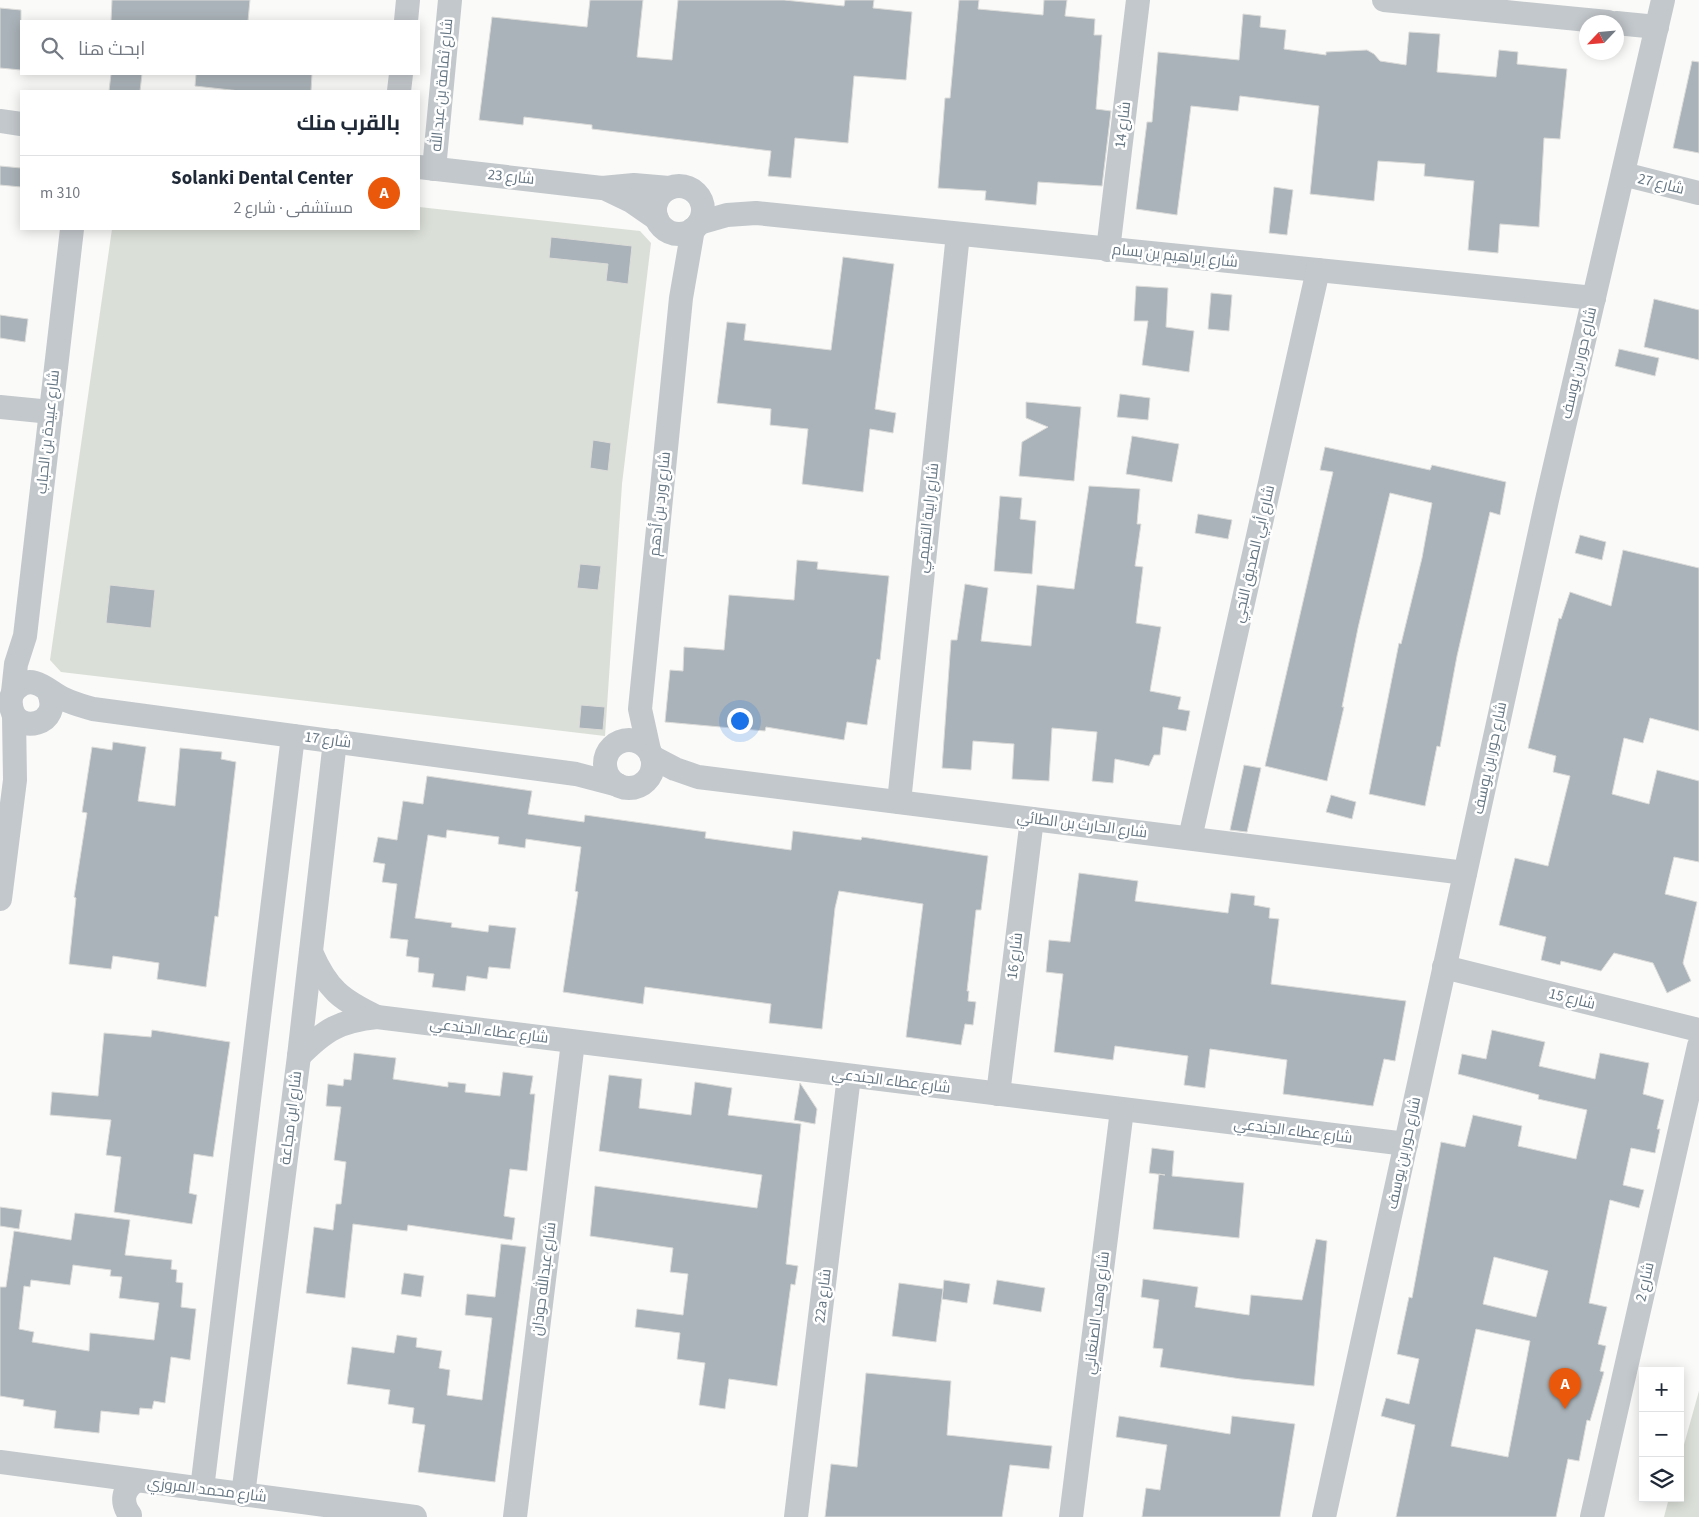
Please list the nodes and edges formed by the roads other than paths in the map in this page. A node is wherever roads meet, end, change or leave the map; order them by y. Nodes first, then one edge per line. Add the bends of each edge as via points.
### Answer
1 (408, 0) edge
2 (450, 0) edge
3 (1138, 0) edge
4 (1384, 0) edge
5 (1664, 0) edge
6 (1579, 19) edge
7 (406, 20) edge
8 (1624, 24) edge
9 (1657, 27) junction
10 (401, 75) edge
11 (399, 90) edge
12 (0, 121) edge
13 (20, 124) edge
14 (427, 168) edge
15 (1623, 174) junction
16 (602, 188) junction
17 (669, 188) junction
18 (1699, 193) edge
19 (698, 196) junction
20 (756, 213) junction
21 (662, 225) junction
22 (696, 226) junction
23 (72, 230) edge
24 (958, 234) junction
25 (1108, 250) junction
26 (1318, 270) junction
27 (681, 298) junction
28 (1594, 298) junction
29 (0, 407) edge
30 (51, 412) junction
31 (25, 636) junction
32 (45, 688) junction
33 (13, 692) junction
34 (93, 709) junction
35 (640, 709) junction
36 (14, 716) junction
37 (42, 721) junction
38 (293, 736) junction
39 (334, 741) junction
40 (616, 747) junction
41 (651, 753) junction
42 (562, 772) junction
43 (698, 777) junction
44 (15, 780) junction
45 (644, 783) junction
46 (618, 785) junction
47 (899, 802) junction
48 (1032, 819) junction
49 (1190, 838) junction
50 (1465, 873) junction
51 (0, 899) edge
52 (311, 952) junction
53 (1444, 967) junction
54 (377, 1017) junction
55 (1699, 1030) edge
56 (573, 1042) junction
57 (1699, 1046) edge
58 (299, 1056) junction
59 (849, 1076) junction
60 (998, 1094) junction
61 (1122, 1110) junction
62 (1406, 1144) junction
63 (0, 1462) edge
64 (136, 1481) junction
65 (202, 1489) junction
66 (243, 1495) junction
67 (130, 1515) dead end
68 (415, 1517) edge
69 (516, 1517) edge
70 (796, 1517) edge
71 (1071, 1517) edge
72 (1324, 1517) edge
73 (1592, 1517) edge

1 - 7 street
2 - 14 street, شارع ثمامة بن عبد الله
3 - 25 street, شارع 14
4 - 6 street
5 - 9 street, شارع حور بن يوسف
8 - 9 street
9 - 15 street, شارع حور بن يوسف
10 - 11 street
12 - 13 street
14 - 16 street, شارع 23
15 - 18 street, شارع 27
15 - 28 street, شارع حور بن يوسف
16 - 17 street, شارع 23 via 634,185
16 - 21 street, شارع 23 via 631,200
17 - 19 street via 685,186
17 - 21 street via 657,201
19 - 20 street, شارع إبراهيم بن بسام
19 - 22 street via 703,214
20 - 22 street, شارع إبراهيم بن بسام via 727,215
20 - 24 street, شارع إبراهيم بن بسام
21 - 22 street via 676,234
21 - 27 street, شارع ورد بن أدهم via 676,260
22 - 27 street, شارع ورد بن أدهم
23 - 30 street, شارع عبيدة بن الحباب
24 - 25 street, شارع إبراهيم بن بسام
24 - 47 street, شارع رابية التميمي
25 - 26 street, شارع إبراهيم بن بسام
26 - 28 street, شارع إبراهيم بن بسام
26 - 49 street, شارع أبي الصديق النجي
27 - 35 street, شارع ورد بن أدهم
28 - 50 street, شارع حور بن يوسف
29 - 30 street
30 - 31 street, شارع عبيدة بن الحباب
31 - 32 street, شارع عبيدة بن الحباب via 30,662
31 - 33 street, شارع عبيدة بن الحباب via 16,664
32 - 33 street via 29,682
32 - 34 street, شارع 17 via 77,705
32 - 37 street via 52,703
33 - 36 street via 10,704
34 - 37 street, شارع 17 via 68,712
34 - 38 street, شارع 17
35 - 40 street, شارع ورد بن أدهم
35 - 41 street, شارع ورد بن أدهم
36 - 37 street via 26,724
36 - 44 street
37 - 44 street
38 - 39 street, شارع 17
38 - 65 street
39 - 42 street, شارع 17
39 - 52 street, شارع ابن مجاعة
40 - 41 street via 637,741
40 - 42 street, شارع 17 via 586,765
40 - 46 street via 606,768
41 - 43 street, شارع الحارث بن الطائي via 675,769
41 - 45 street via 652,771
42 - 46 street, شارع 17
43 - 45 street, شارع الحارث بن الطائي
43 - 47 street, شارع الحارث بن الطائي
44 - 51 street
45 - 46 street via 631,788
47 - 48 street, شارع الحارث بن الطائي
48 - 49 street, شارع الحارث بن الطائي
48 - 60 street, شارع 16
49 - 50 street, شارع الحارث بن الطائي
50 - 53 street, شارع حور بن يوسف
52 - 54 street, شارع عطاء الجندعي via 320,973 333,990 349,1004
52 - 58 street, شارع ابن مجاعة
53 - 55 street, شارع 15
53 - 62 street, شارع حور بن يوسف
54 - 56 street, شارع عطاء الجندعي
54 - 58 street, شارع عطاء الجندعي via 337,1025 319,1036
56 - 59 street, شارع عطاء الجندعي
56 - 69 street, شارع عبدالله حوذان
57 - 73 street, شارع 2
58 - 66 street, شارع ابن مجاعة
59 - 60 street, شارع عطاء الجندعي
59 - 70 street, 22a شارع
60 - 61 street, شارع عطاء الجندعي
61 - 62 street, شارع عطاء الجندعي
61 - 71 street, شارع وهب الصنعاني
62 - 72 street, شارع حور بن يوسف
63 - 64 street, شارع محمد المروزي
64 - 65 street, شارع محمد المروزي
64 - 67 street via 130,1484 124,1496
65 - 66 street, شارع محمد المروزي
66 - 68 street, شارع محمد المروزي

